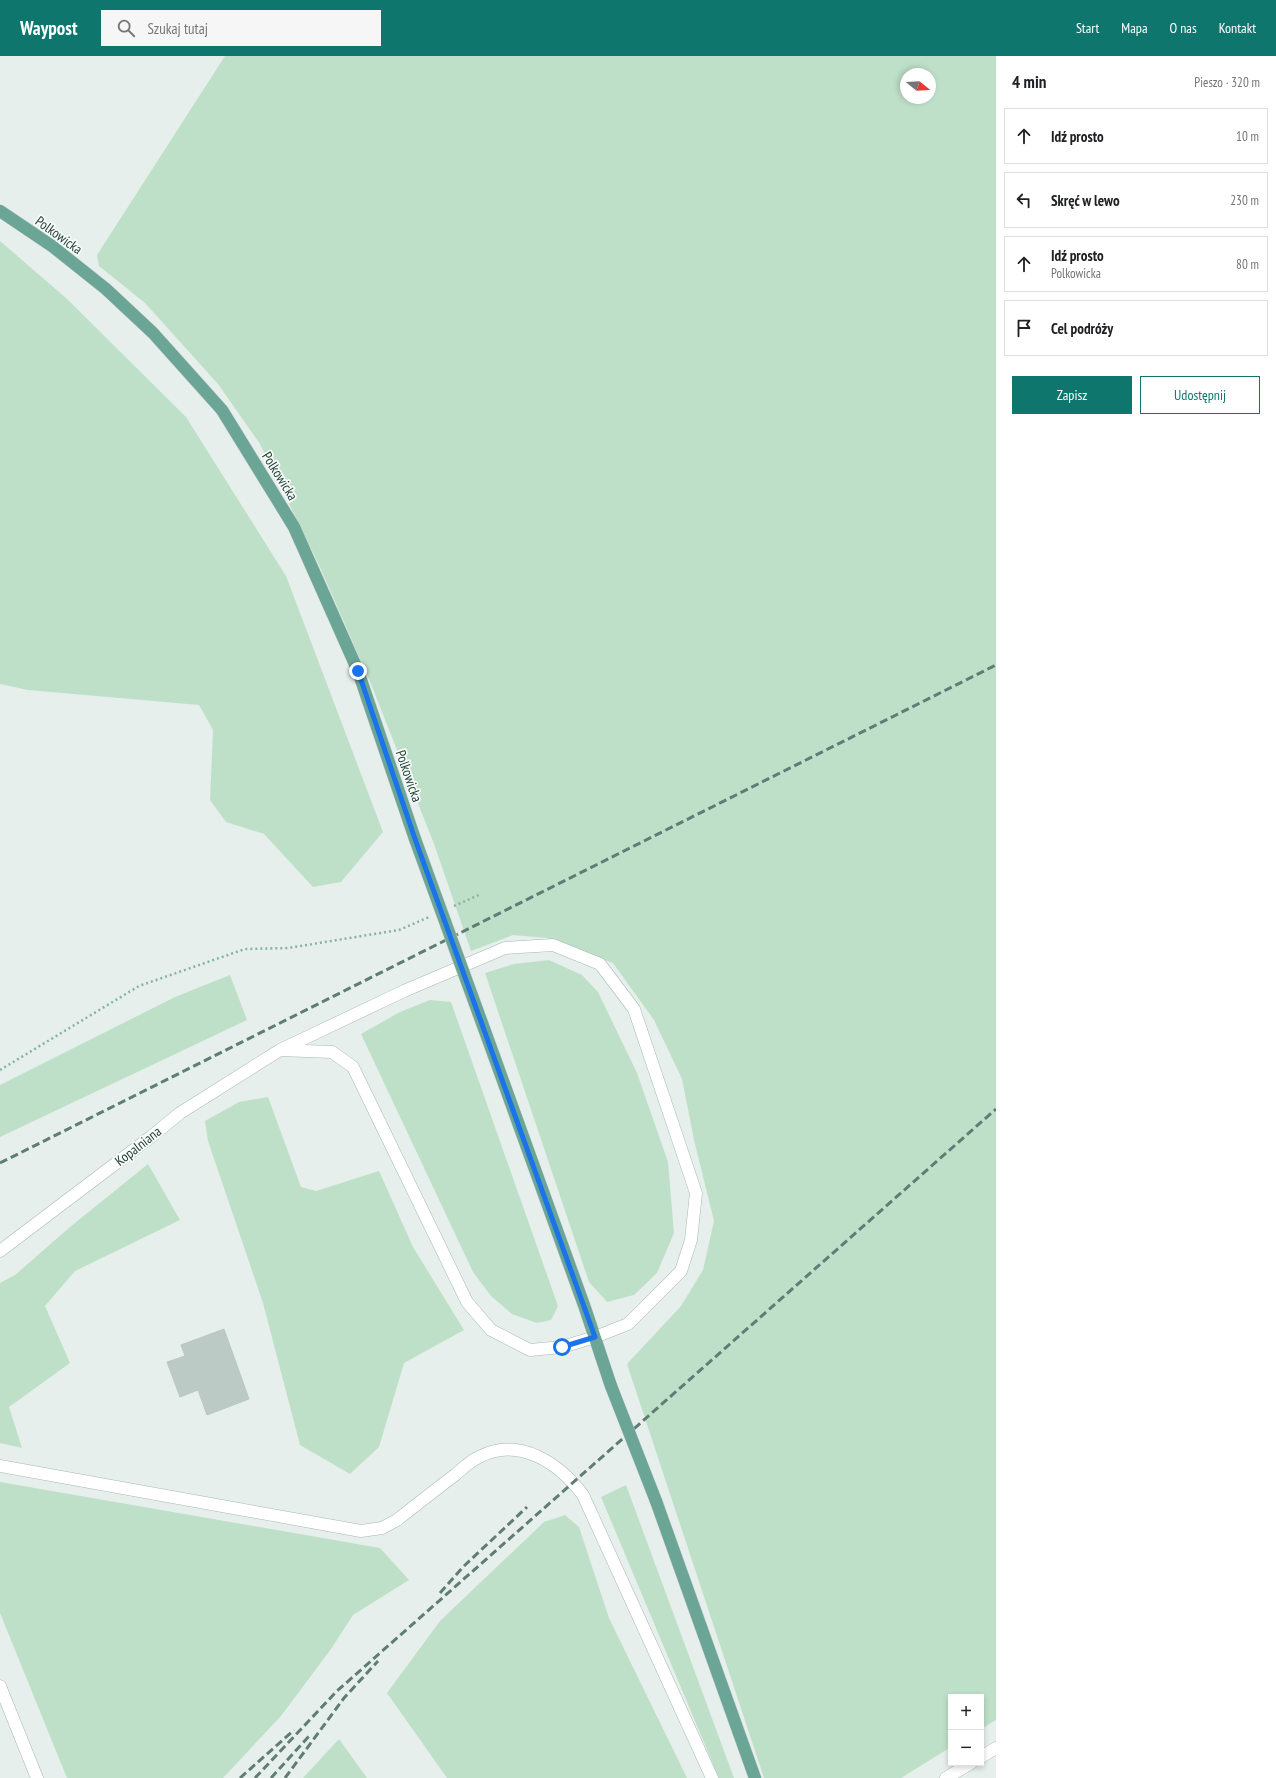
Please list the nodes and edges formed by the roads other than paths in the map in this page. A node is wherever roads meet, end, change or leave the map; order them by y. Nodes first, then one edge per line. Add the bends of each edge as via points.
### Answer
1 (0, 211) edge
2 (280, 1050) junction
3 (0, 1251) edge
4 (595, 1337) junction
5 (0, 1466) edge
6 (0, 1686) edge
7 (996, 1748) edge
8 (984, 1755) edge
9 (966, 1766) edge
10 (37, 1778) edge
11 (712, 1778) edge
12 (755, 1778) edge
13 (946, 1778) edge

1 - 4 main road, Polkowicka, bridge via 52,246 106,289 153,333 222,410 294,527 358,671 415,839
2 - 3 street, Kopalniana via 180,1112
2 - 4 street, Kopalniana via 332,1052 353,1068 467,1302 491,1330 530,1350 562,1347
2 - 4 street, Kopalniana via 404,991 505,948 553,945 600,964 634,1008 696,1193 691,1240 681,1271 628,1324
4 - 12 main road, Polkowicka, bridge
5 - 11 street via 361,1531 382,1528 397,1520 478,1457 504,1448 530,1452 552,1463 583,1495
6 - 10 street
7 - 8 street
9 - 13 street

